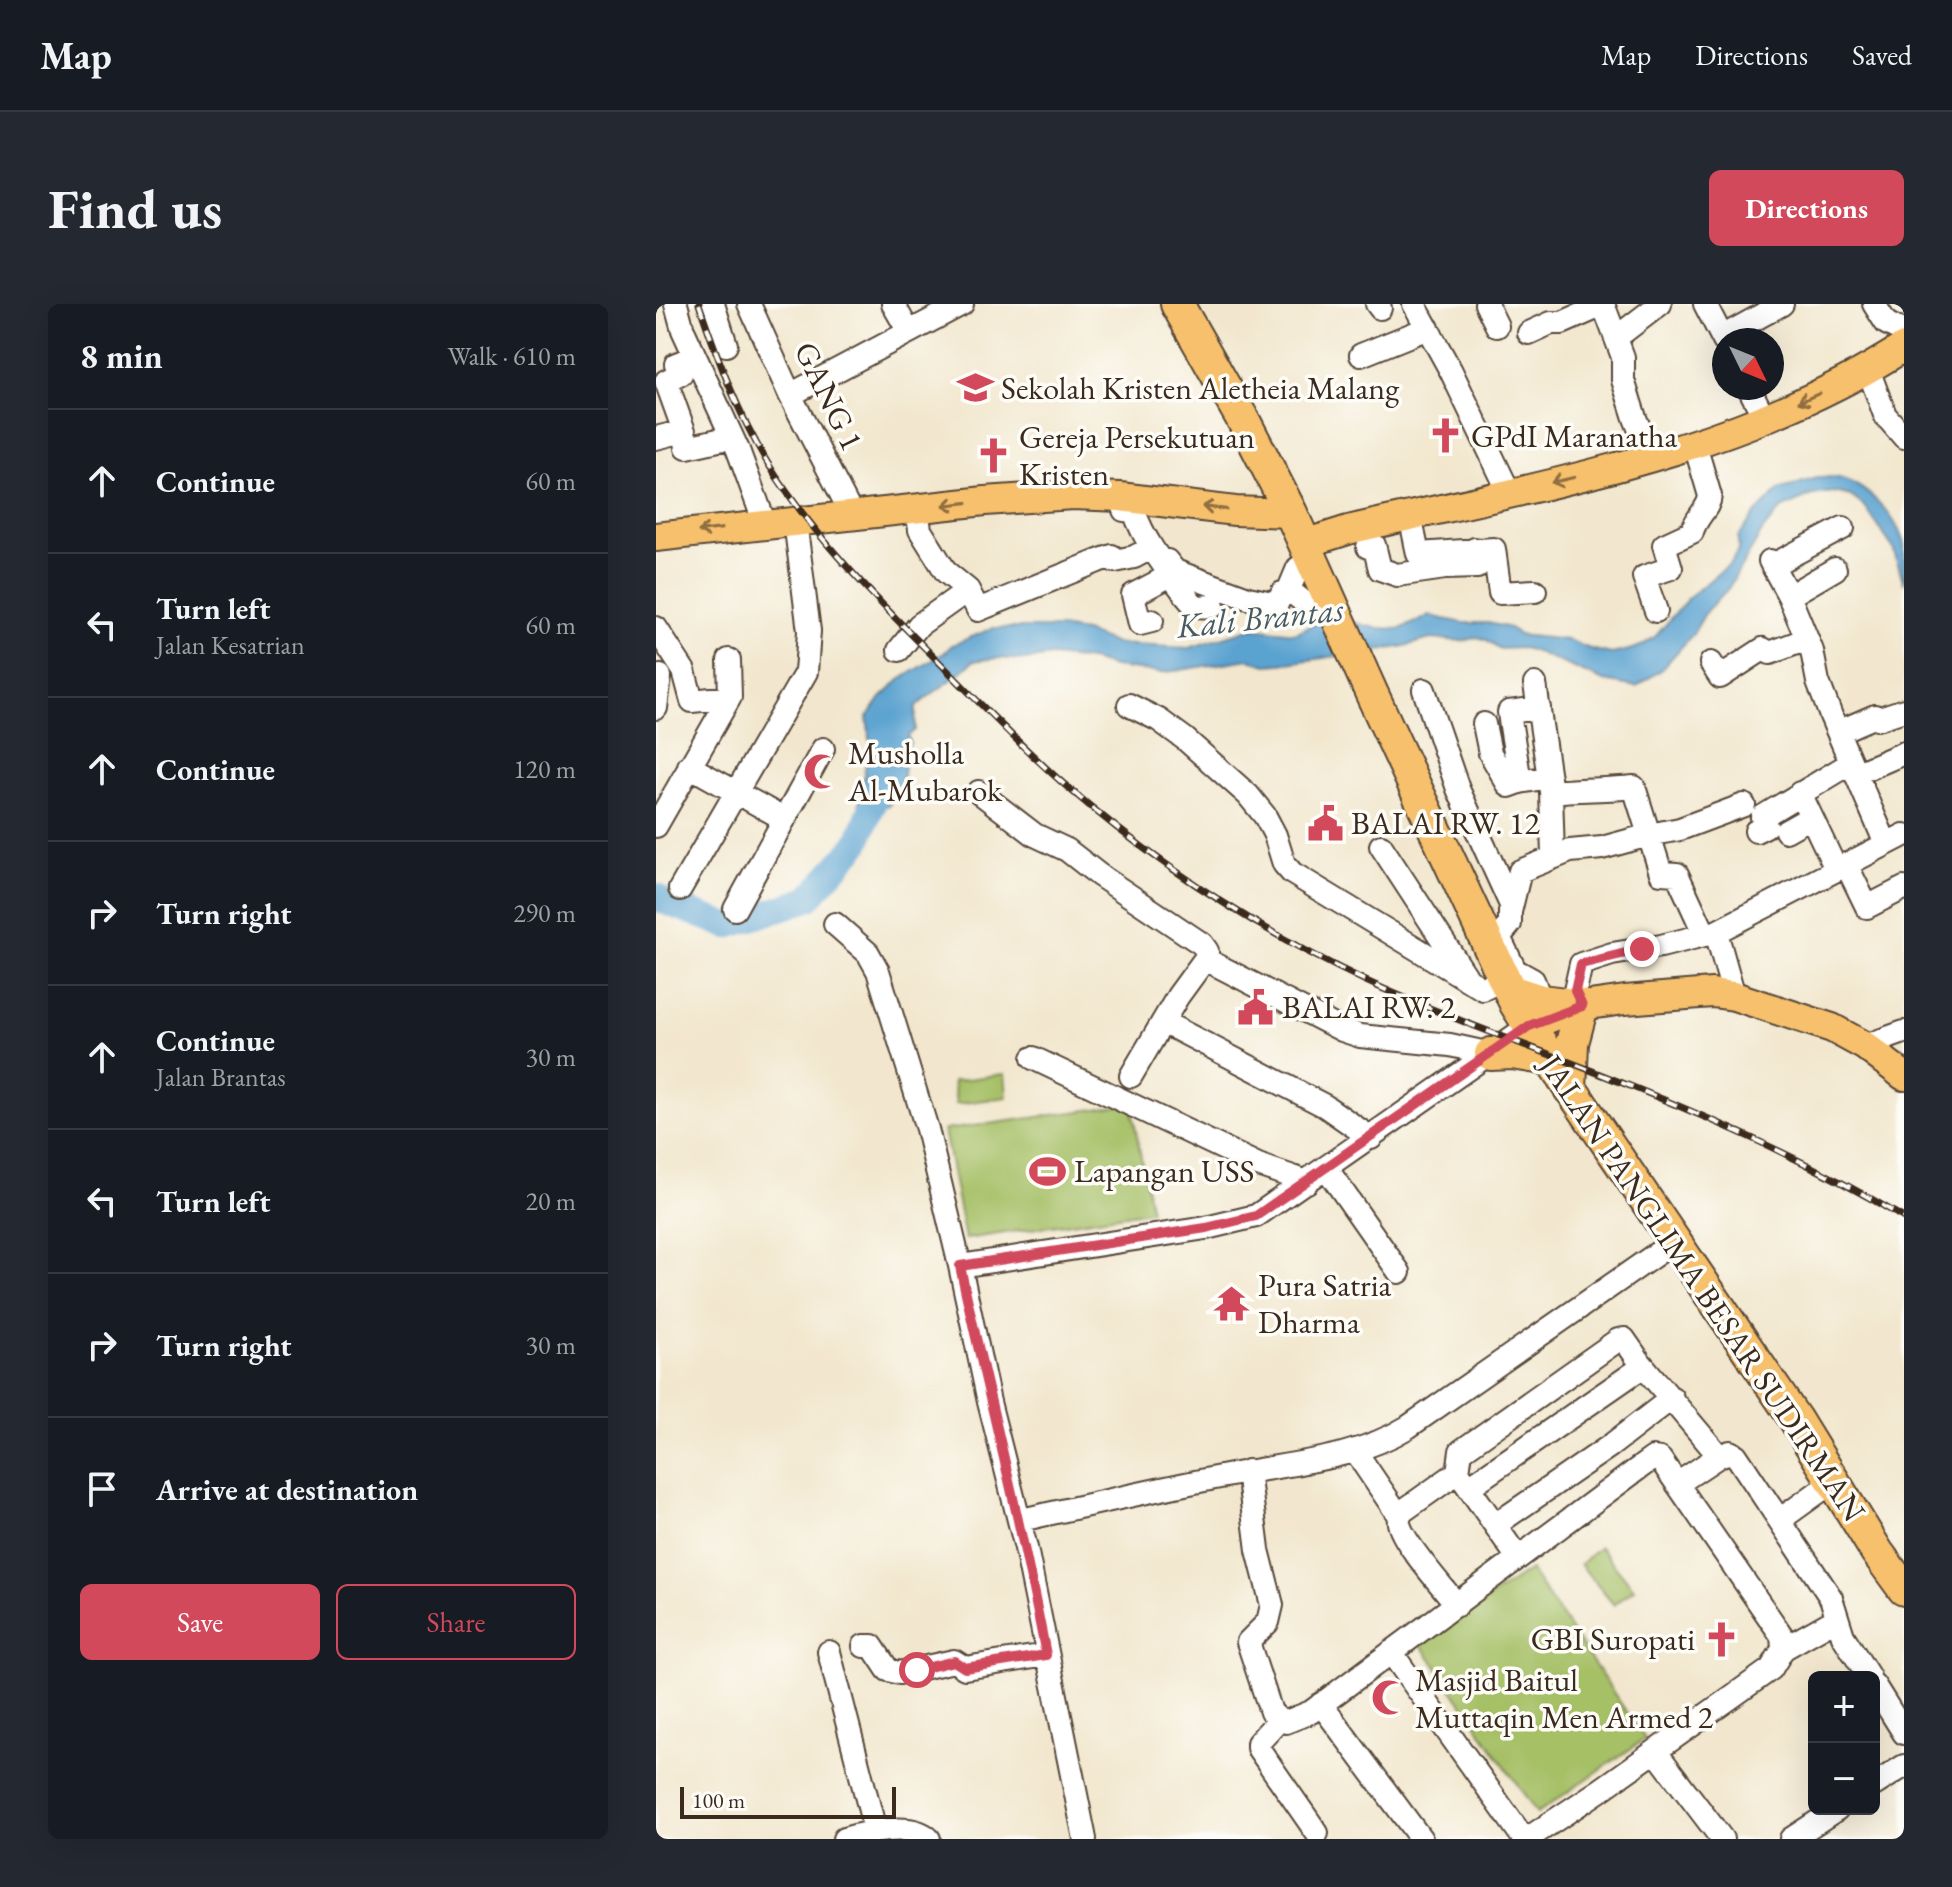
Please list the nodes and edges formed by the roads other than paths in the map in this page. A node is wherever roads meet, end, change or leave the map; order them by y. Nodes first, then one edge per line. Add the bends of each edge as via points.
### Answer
1 (676, 304) edge
2 (749, 304) edge
3 (893, 304) edge
4 (962, 304) edge
5 (1177, 304) edge
6 (1414, 304) edge
7 (1486, 304) edge
8 (1660, 304) edge
9 (1705, 304) edge
10 (1782, 304) edge
11 (1603, 305) edge
12 (719, 306) edge
13 (1888, 320) edge
14 (1497, 326) dead end
15 (1428, 328) junction
16 (1717, 328) edge
17 (1742, 328) edge
18 (909, 332) junction
19 (1529, 333) dead end
20 (1617, 337) junction
21 (726, 345) dead end
22 (1904, 347) edge
23 (1361, 355) dead end
24 (695, 357) junction
25 (1874, 366) junction
26 (662, 388) edge
27 (790, 395) junction
28 (1755, 400) edge
29 (1764, 417) junction
30 (684, 431) junction
31 (732, 437) junction
32 (1904, 437) edge
33 (656, 438) edge
34 (1695, 445) junction
35 (1651, 457) junction
36 (1509, 492) junction
37 (1120, 497) junction
38 (917, 508) junction
39 (1291, 513) junction
40 (852, 515) junction
41 (1410, 515) junction
42 (795, 521) junction
43 (765, 524) junction
44 (1843, 528) dead end
45 (656, 537) edge
46 (1368, 547) dead end
47 (1475, 549) junction
48 (1308, 553) junction
49 (1159, 561) junction
50 (1835, 569) dead end
51 (968, 590) junction
52 (1287, 590) junction
53 (1535, 591) dead end
54 (1789, 596) junction
55 (1213, 606) dead end
56 (1322, 610) junction
57 (1656, 611) dead end
58 (1152, 621) dead end
59 (656, 628) edge
60 (1807, 639) junction
61 (899, 650) dead end
62 (729, 660) dead end
63 (1711, 663) dead end
64 (658, 676) edge
65 (686, 679) junction
66 (1535, 684) dead end
67 (1424, 690) dead end
68 (730, 697) junction
69 (1129, 705) dead end
70 (656, 708) edge
71 (1539, 708) junction
72 (1904, 710) edge
73 (1510, 720) junction
74 (1838, 732) junction
75 (823, 749) dead end
76 (1904, 753) edge
77 (689, 766) junction
78 (1853, 768) junction
79 (1520, 782) junction
80 (1550, 785) junction
81 (737, 792) junction
82 (979, 792) dead end
83 (1800, 793) junction
84 (1744, 805) dead end
85 (1811, 817) junction
86 (784, 819) junction
87 (656, 826) edge
88 (1756, 831) dead end
89 (1786, 831) dead end
90 (1649, 835) junction
91 (1895, 840) edge
92 (1381, 846) dead end
93 (1553, 856) junction
94 (1841, 867) junction
95 (1904, 888) edge
96 (680, 889) dead end
97 (1511, 905) junction
98 (735, 909) dead end
99 (835, 924) dead end
100 (1710, 934) junction
101 (1205, 959) junction
102 (1469, 980) junction
103 (1734, 996) junction
104 (1520, 1000) junction
105 (1582, 1006) junction
106 (1163, 1022) junction
107 (1904, 1032) edge
108 (1865, 1046) junction
109 (1491, 1054) junction
110 (1033, 1058) dead end
111 (1550, 1059) junction
112 (1131, 1076) dead end
113 (1904, 1076) edge
114 (1570, 1089) junction
115 (1371, 1138) junction
116 (1327, 1169) junction
117 (1307, 1182) junction
118 (1675, 1241) junction
119 (960, 1266) junction
120 (1399, 1272) dead end
121 (1640, 1362) junction
122 (1672, 1398) junction
123 (1355, 1451) junction
124 (1719, 1456) junction
125 (1248, 1471) junction
126 (1464, 1479) junction
127 (1835, 1480) junction
128 (1677, 1484) junction
129 (1399, 1516) junction
130 (1781, 1519) junction
131 (1020, 1520) junction
132 (1495, 1525) junction
133 (1518, 1558) junction
134 (1904, 1589) edge
135 (1457, 1605) junction
136 (1836, 1619) junction
137 (864, 1646) dead end
138 (1783, 1649) junction
139 (829, 1652) dead end
140 (1391, 1652) junction
141 (1046, 1655) junction
142 (1865, 1671) edge
143 (1880, 1695) edge
144 (1321, 1704) junction
145 (1279, 1720) junction
146 (1904, 1733) edge
147 (1656, 1752) junction
148 (1904, 1766) edge
149 (1880, 1781) edge
150 (1828, 1815) edge
151 (875, 1830) junction
152 (1317, 1833) dead end
153 (844, 1839) edge
154 (929, 1839) edge
155 (1085, 1839) edge
156 (1421, 1839) edge
157 (1525, 1839) edge
158 (1722, 1839) edge
159 (1791, 1839) edge

1 - 24 street
2 - 27 street, GANG 1
3 - 18 street
4 - 18 street
5 - 39 highway, JALAN PANGLIMA BESAR SUDIRMAN
6 - 15 street
7 - 14 street
8 - 20 street
9 - 16 street
10 - 17 street
11 - 19 street
11 - 20 street
12 - 21 street
13 - 25 street
15 - 23 street
15 - 36 street
18 - 27 street
20 - 35 street via 1623,380
22 - 25 main road
24 - 26 street via 676,364 681,374
24 - 31 street
25 -> 29 main road
25 - 32 street via 1885,415
26 - 30 street
27 - 40 street, GANG 1
28 - 29 street
29 - 34 main road
30 - 31 street via 687,447
30 - 33 street
31 - 43 street
34 - 35 main road
34 - 57 street via 1710,503 1692,532 1664,545 1671,568 1644,577
35 -> 36 main road
36 - 41 main road
37 -> 38 main road via 1033,497
39 -> 37 main road
37 - 49 street via 1124,510 1134,511
38 - 40 main road
38 - 51 street via 920,530 946,572
39 - 48 highway, JALAN PANGLIMA BESAR SUDIRMAN
40 - 42 main road
41 - 47 street via 1418,554
41 - 48 main road
42 - 43 main road
42 - 81 street via 809,631 806,672
43 -> 45 main road
44 - 54 street via 1771,563
46 - 47 street via 1374,545 1380,569 1397,575 1477,567
47 - 53 street via 1494,549 1500,593
48 - 52 street
48 - 56 highway, JALAN PANGLIMA BESAR SUDIRMAN
49 - 51 street via 1115,561 1112,556 978,610
49 - 52 street via 1248,598 1277,604
49 - 55 street via 1195,605
49 - 58 street via 1133,595 1140,624
50 - 54 street
51 - 61 street via 919,625
52 - 56 street
54 - 60 street
56 - 104 highway, JALAN PANGLIMA BESAR SUDIRMAN via 1371,692
59 - 65 street
60 - 63 street via 1770,653 1763,649 1720,677
60 - 74 street
62 - 68 street
64 - 65 street
64 - 70 street
65 - 68 street via 692,701
66 - 71 street
67 - 97 street via 1458,789
68 - 77 street
69 - 102 street via 1185,739 1248,795 1265,816 1292,873
71 - 73 street via 1509,712
71 - 80 street
72 - 74 street
73 - 79 street
73 - 79 street via 1478,726 1509,786
74 - 78 street
75 - 86 street
76 - 78 street
77 - 81 street
77 - 87 street
78 - 83 street
78 - 91 street
79 - 80 street
80 - 90 street via 1604,791 1634,787
80 - 93 street
81 - 86 street
81 - 96 street
82 - 101 street via 1202,944
83 - 85 street
83 - 88 street via 1762,817 1766,826
84 - 90 street
85 - 89 street
85 - 94 street
86 - 98 street
90 - 93 street
90 - 100 street via 1661,873 1677,874
91 - 94 street
92 - 102 street
93 - 97 street via 1520,871
94 - 95 street via 1867,907
94 - 100 street
97 - 104 street via 1510,924 1499,937 1515,970 1533,980
99 - 119 street via 868,953 878,971 927,1129
100 - 103 street
100 - 105 street via 1581,964 1575,991
101 - 106 street
101 - 109 street via 1351,1033
102 - 104 street
103 - 105 main road via 1695,993
103 - 108 main road via 1832,1028
104 - 105 highway
104 - 109 highway via 1513,1027
104 - 111 highway, JALAN PANGLIMA BESAR SUDIRMAN
105 - 114 highway via 1572,1043
106 - 112 street
106 - 115 street via 1325,1106
107 - 108 street
108 - 113 main road
109 - 111 highway
109 - 115 street
110 - 117 street via 1258,1165
111 - 114 highway, JALAN PANGLIMA BESAR SUDIRMAN
114 - 118 highway, JALAN PANGLIMA BESAR SUDIRMAN via 1634,1202
115 - 116 street
116 - 117 street
116 - 120 street
117 - 119 street via 1241,1220
118 - 123 street via 1614,1275 1408,1427
118 - 127 highway, JALAN PANGLIMA BESAR SUDIRMAN
119 - 131 street
121 - 122 street
121 - 126 street via 1638,1370
121 - 126 street via 1624,1339 1618,1340 1461,1451
122 - 124 street
122 - 132 street
123 - 125 street
123 - 129 street
124 - 128 street
124 - 130 street via 1736,1455
125 - 131 street
125 - 145 street via 1258,1550 1272,1605 1268,1622 1248,1642 1271,1712
126 - 129 street
126 - 132 street
127 - 130 street
127 - 134 highway, JALAN PANGLIMA BESAR SUDIRMAN
128 - 133 street via 1659,1458 1653,1458
128 - 138 street via 1782,1636
129 - 135 street via 1405,1537
130 - 136 street via 1831,1598
131 - 141 street
132 - 133 street
133 - 135 street
135 - 140 street
136 - 138 street
136 - 142 street
137 - 141 street via 872,1646 888,1670 899,1673 954,1661 965,1668
138 - 147 street via 1771,1669
139 - 151 street
140 - 144 street
140 - 157 street
141 - 155 street
143 - 146 street
144 - 145 street via 1302,1718
144 - 156 street
145 - 152 street via 1258,1748
147 - 157 street
147 - 158 street
148 - 149 street
150 - 159 street
151 - 153 street
151 - 154 street via 918,1831

